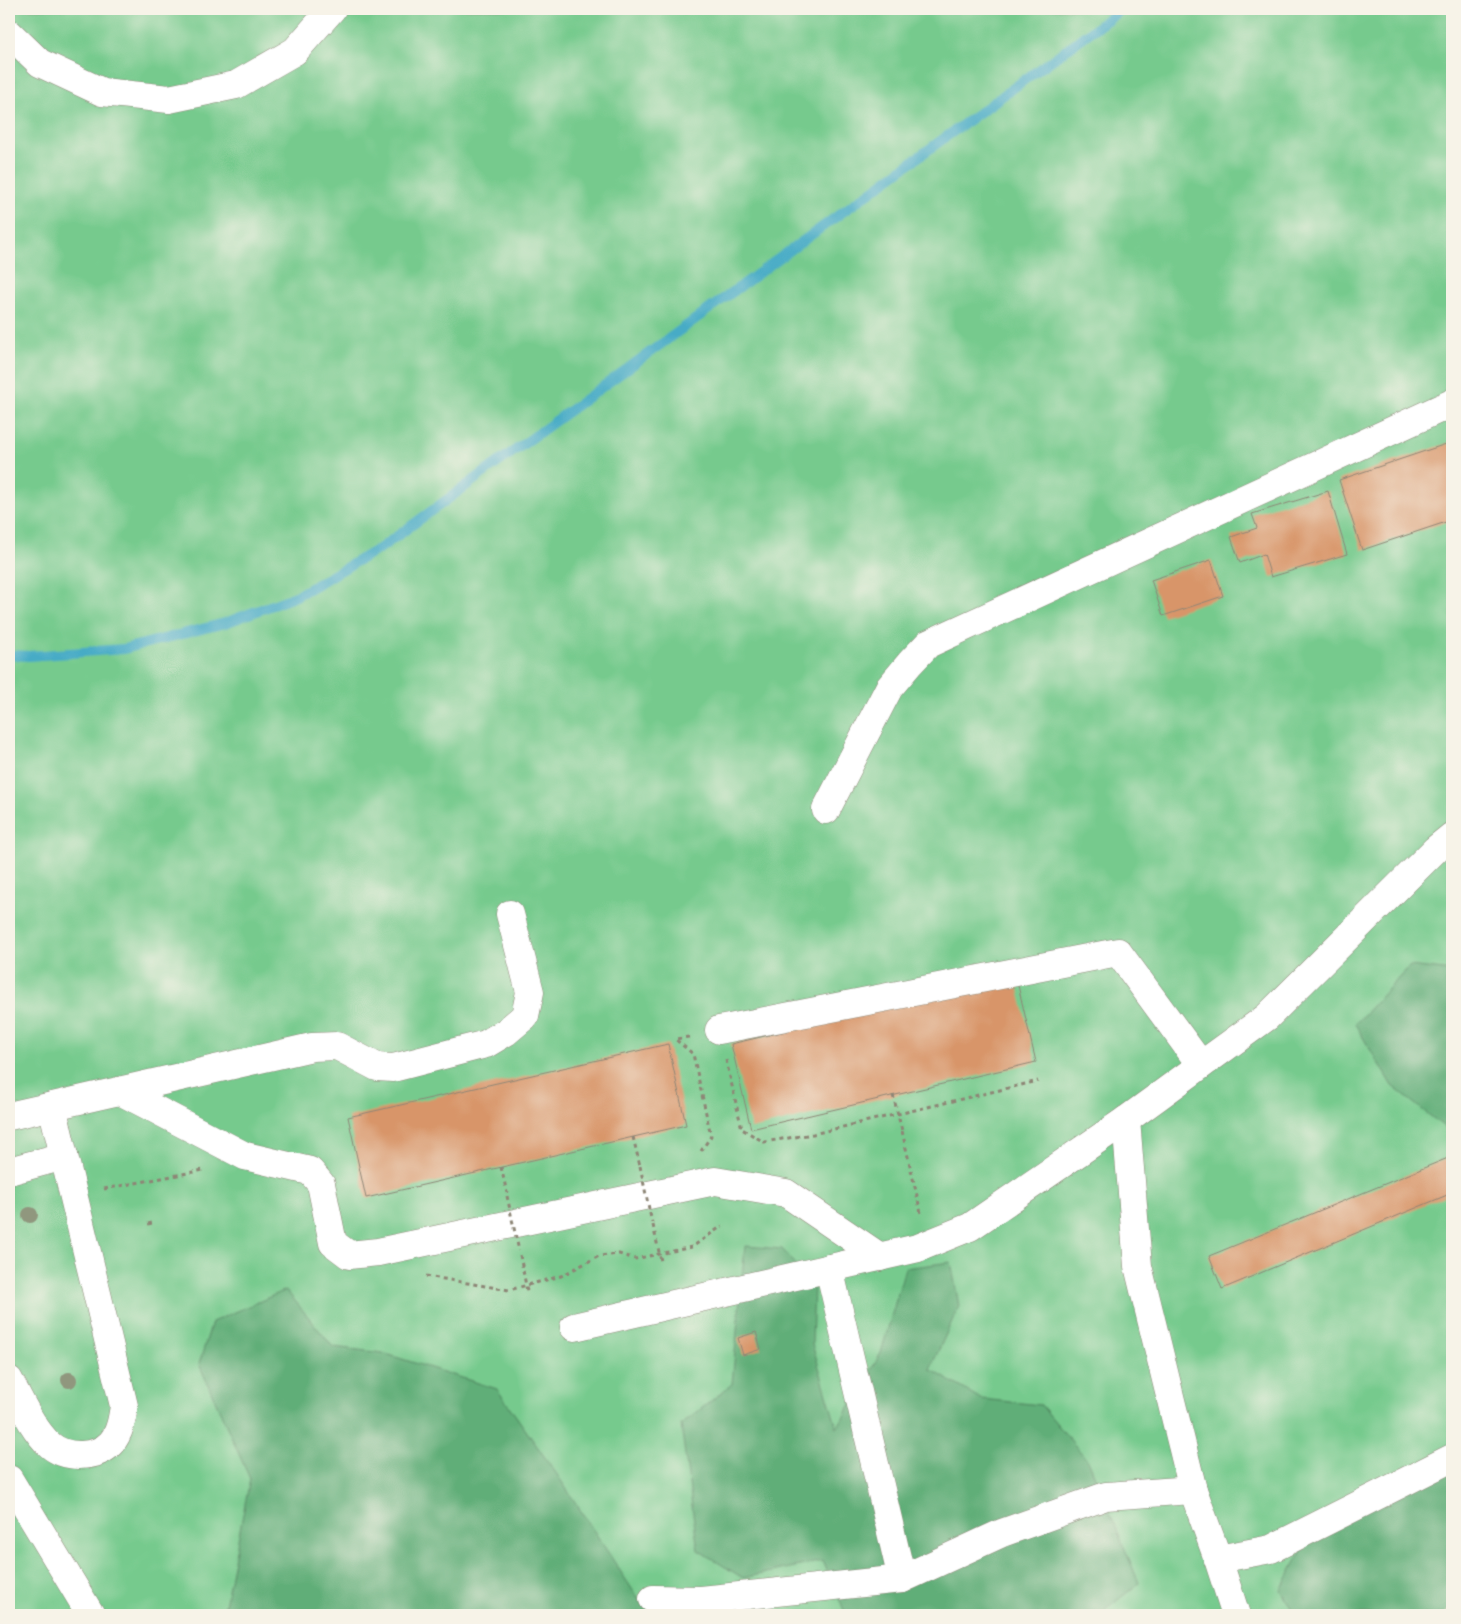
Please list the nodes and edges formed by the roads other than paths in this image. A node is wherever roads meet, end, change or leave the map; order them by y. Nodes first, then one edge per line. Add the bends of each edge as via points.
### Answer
1 (332, 9) edge
2 (9, 34) edge
3 (1452, 403) edge
4 (826, 810) dead end
5 (1452, 836) edge
6 (510, 914) dead end
7 (719, 1030) road end
8 (1201, 1065) junction
9 (120, 1091) junction
10 (52, 1106) junction
11 (9, 1116) edge
12 (1126, 1120) junction
13 (64, 1156) junction
14 (9, 1171) edge
15 (880, 1257) junction
16 (829, 1268) junction
17 (574, 1327) dead end
18 (9, 1380) edge
19 (1452, 1458) edge
20 (9, 1479) edge
21 (1193, 1490) junction
22 (1218, 1558) junction
23 (902, 1578) junction
24 (653, 1599) dead end
25 (91, 1615) edge
26 (1236, 1615) edge

1 - 2 lane via 295,51 236,85 169,100 102,92 40,63
3 - 4 lane via 928,644 889,688
5 - 8 lane via 1267,1017
6 - 9 lane via 530,992 525,1016 486,1044 393,1068 377,1067 337,1046 312,1047
7 - 8 lane via 1118,952
8 - 12 lane
9 - 10 lane
9 - 15 lane via 245,1156 310,1171 322,1184 333,1243 349,1255 378,1252 715,1181 786,1193
10 - 11 lane
10 - 13 lane
12 - 15 lane via 970,1227 918,1248
12 - 21 lane via 1138,1266
13 - 14 lane
13 - 18 lane via 124,1406 120,1427 111,1443 99,1452 65,1454 51,1446 40,1433
15 - 16 lane
16 - 17 lane
16 - 23 lane
19 - 22 lane via 1271,1549
20 - 25 lane
21 - 22 lane
21 - 23 lane via 1106,1496 1002,1533
22 - 26 lane
23 - 24 lane via 701,1600

